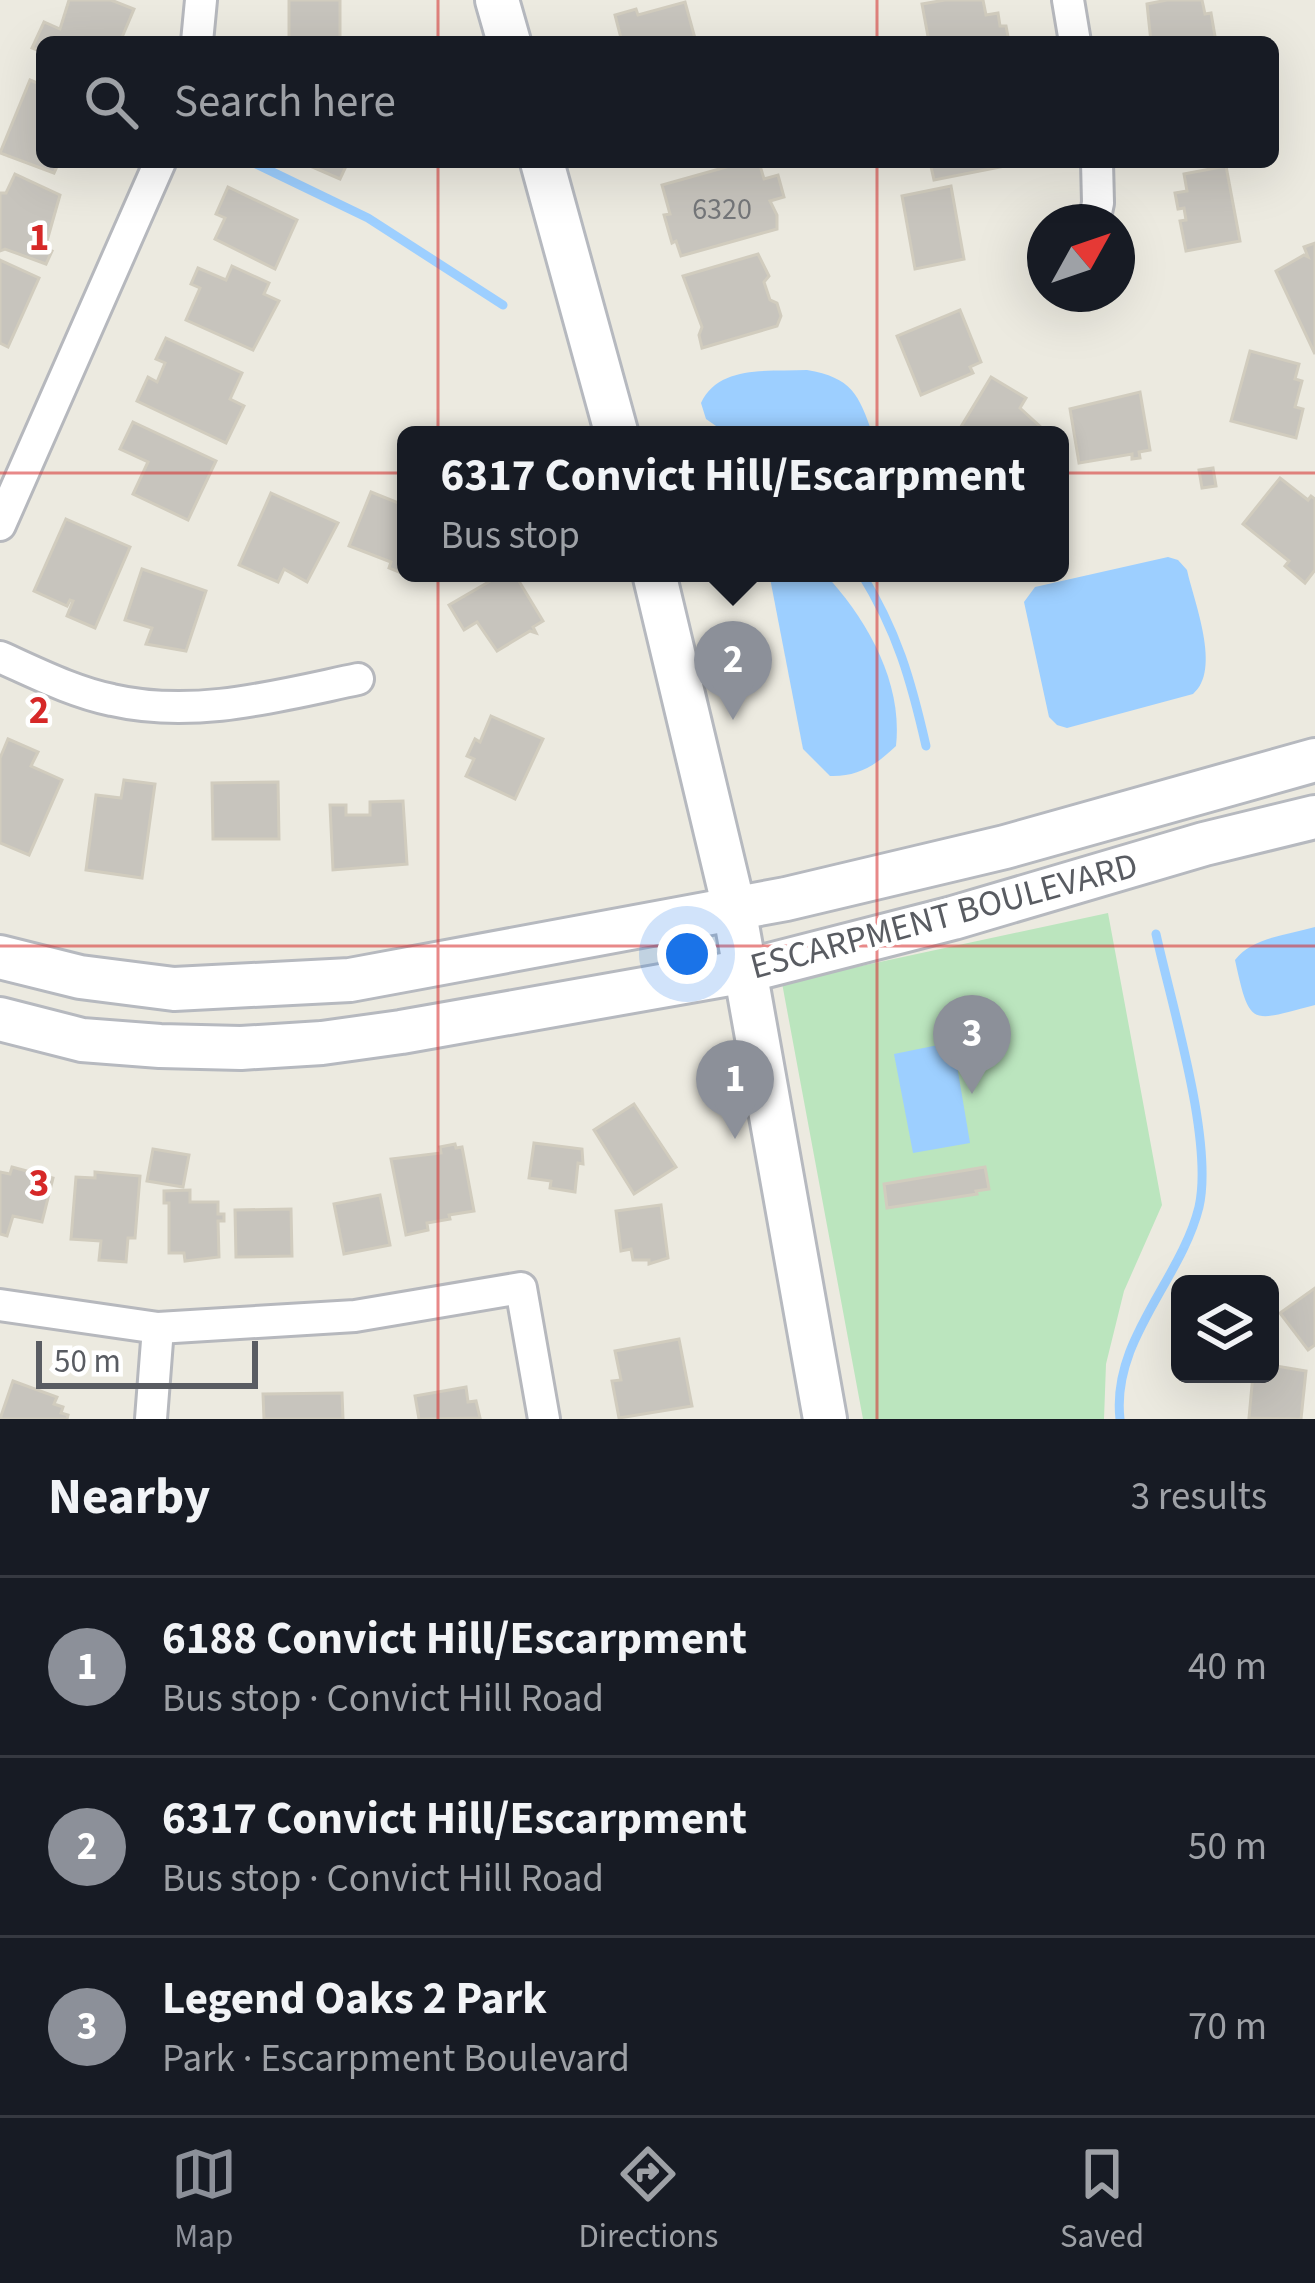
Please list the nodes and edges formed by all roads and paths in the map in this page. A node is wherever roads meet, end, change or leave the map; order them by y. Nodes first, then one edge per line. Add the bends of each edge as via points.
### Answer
1 (202, 0) edge
2 (497, 0) edge
3 (1068, 0) edge
4 (198, 36) edge
5 (506, 36) edge
6 (1075, 36) edge
7 (157, 168) edge
8 (544, 168) edge
9 (1097, 168) edge
10 (1098, 204) edge
11 (615, 426) edge
12 (0, 525) edge
13 (656, 582) edge
14 (0, 657) edge
15 (358, 679) dead end
16 (1315, 760) edge
17 (1315, 817) edge
18 (734, 908) junction
19 (0, 957) edge
20 (746, 970) junction
21 (220, 988) junction
22 (0, 1019) edge
23 (218, 1048) junction
24 (0, 1305) edge
25 (158, 1328) junction
26 (151, 1419) edge
27 (544, 1419) edge
28 (825, 1419) edge

1 - 4 street
2 - 5 main road
3 - 6 street
7 - 12 street
8 - 11 main road
9 - 10 street
13 - 18 main road
14 - 15 street via 80,691 145,706 220,706
16 - 18 main road, ESCARPMENT BOULEVARD via 1005,847
17 - 20 main road, ESCARPMENT BOULEVARD
18 - 20 main road
18 - 21 main road, ESCARPMENT BOULEVARD via 350,980
19 - 21 main road, ESCARPMENT BOULEVARD via 80,977
20 - 23 main road, ESCARPMENT BOULEVARD via 401,1032
20 - 28 main road
21 - 23 main road
22 - 23 main road, ESCARPMENT BOULEVARD via 82,1040
24 - 25 street
25 - 26 street
25 - 27 street via 355,1316 520,1288

